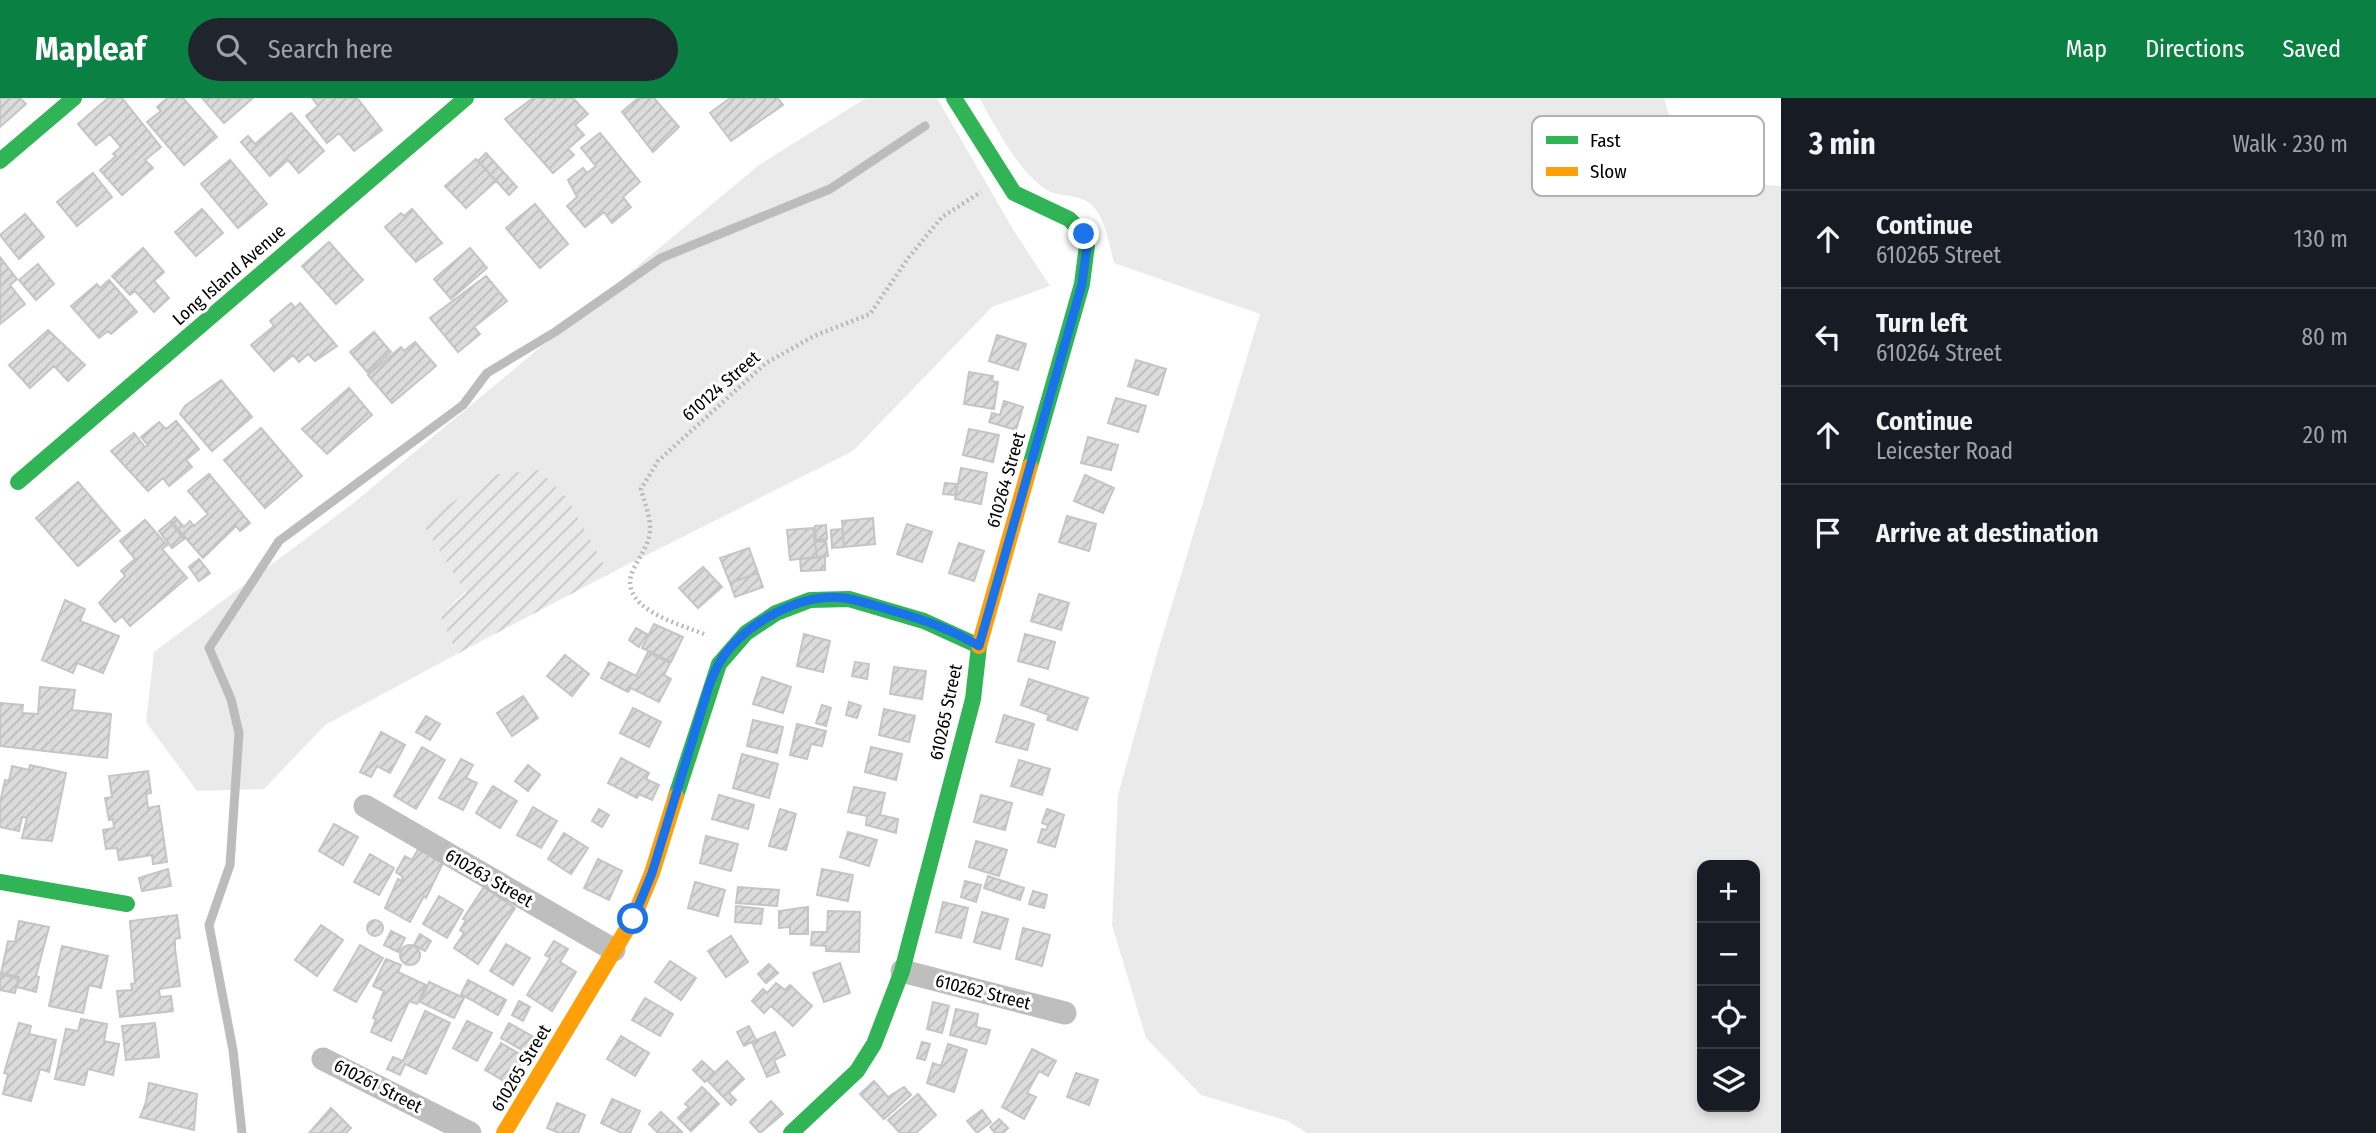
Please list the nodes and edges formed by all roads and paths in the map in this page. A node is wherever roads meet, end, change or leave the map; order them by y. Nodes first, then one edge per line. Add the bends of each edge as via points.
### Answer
1 (74, 98) edge
2 (466, 98) edge
3 (954, 98) edge
4 (0, 161) edge
5 (1002, 179) junction
6 (18, 482) dead end
7 (734, 645) junction
8 (979, 646) junction
9 (365, 806) dead end
10 (0, 882) edge
11 (127, 904) dead end
12 (614, 950) junction
13 (902, 971) junction
14 (1065, 1013) dead end
15 (323, 1059) dead end
16 (470, 1133) edge
17 (504, 1133) edge
18 (790, 1133) edge

1 - 4 street
2 - 6 street, Long Island Avenue
3 - 5 street, 610264 Street
5 - 7 path, 610124 Street via 942,217 870,314 814,336 765,363 658,461 641,489 650,529 629,583 631,593 667,620
5 - 8 street, 610264 Street via 1028,204 1073,220 1087,245 1082,284
7 - 8 street, 610265 Street via 781,611 814,599 843,597 914,617
7 - 12 street, 610265 Street via 709,686 652,873
8 - 13 street, 610265 Street via 973,699
9 - 12 street, 610263 Street
10 - 11 street
12 - 17 street, 610265 Street
13 - 14 street, 610262 Street
13 - 18 street, 610265 Street via 874,1044 857,1071
15 - 16 street, 610261 Street

